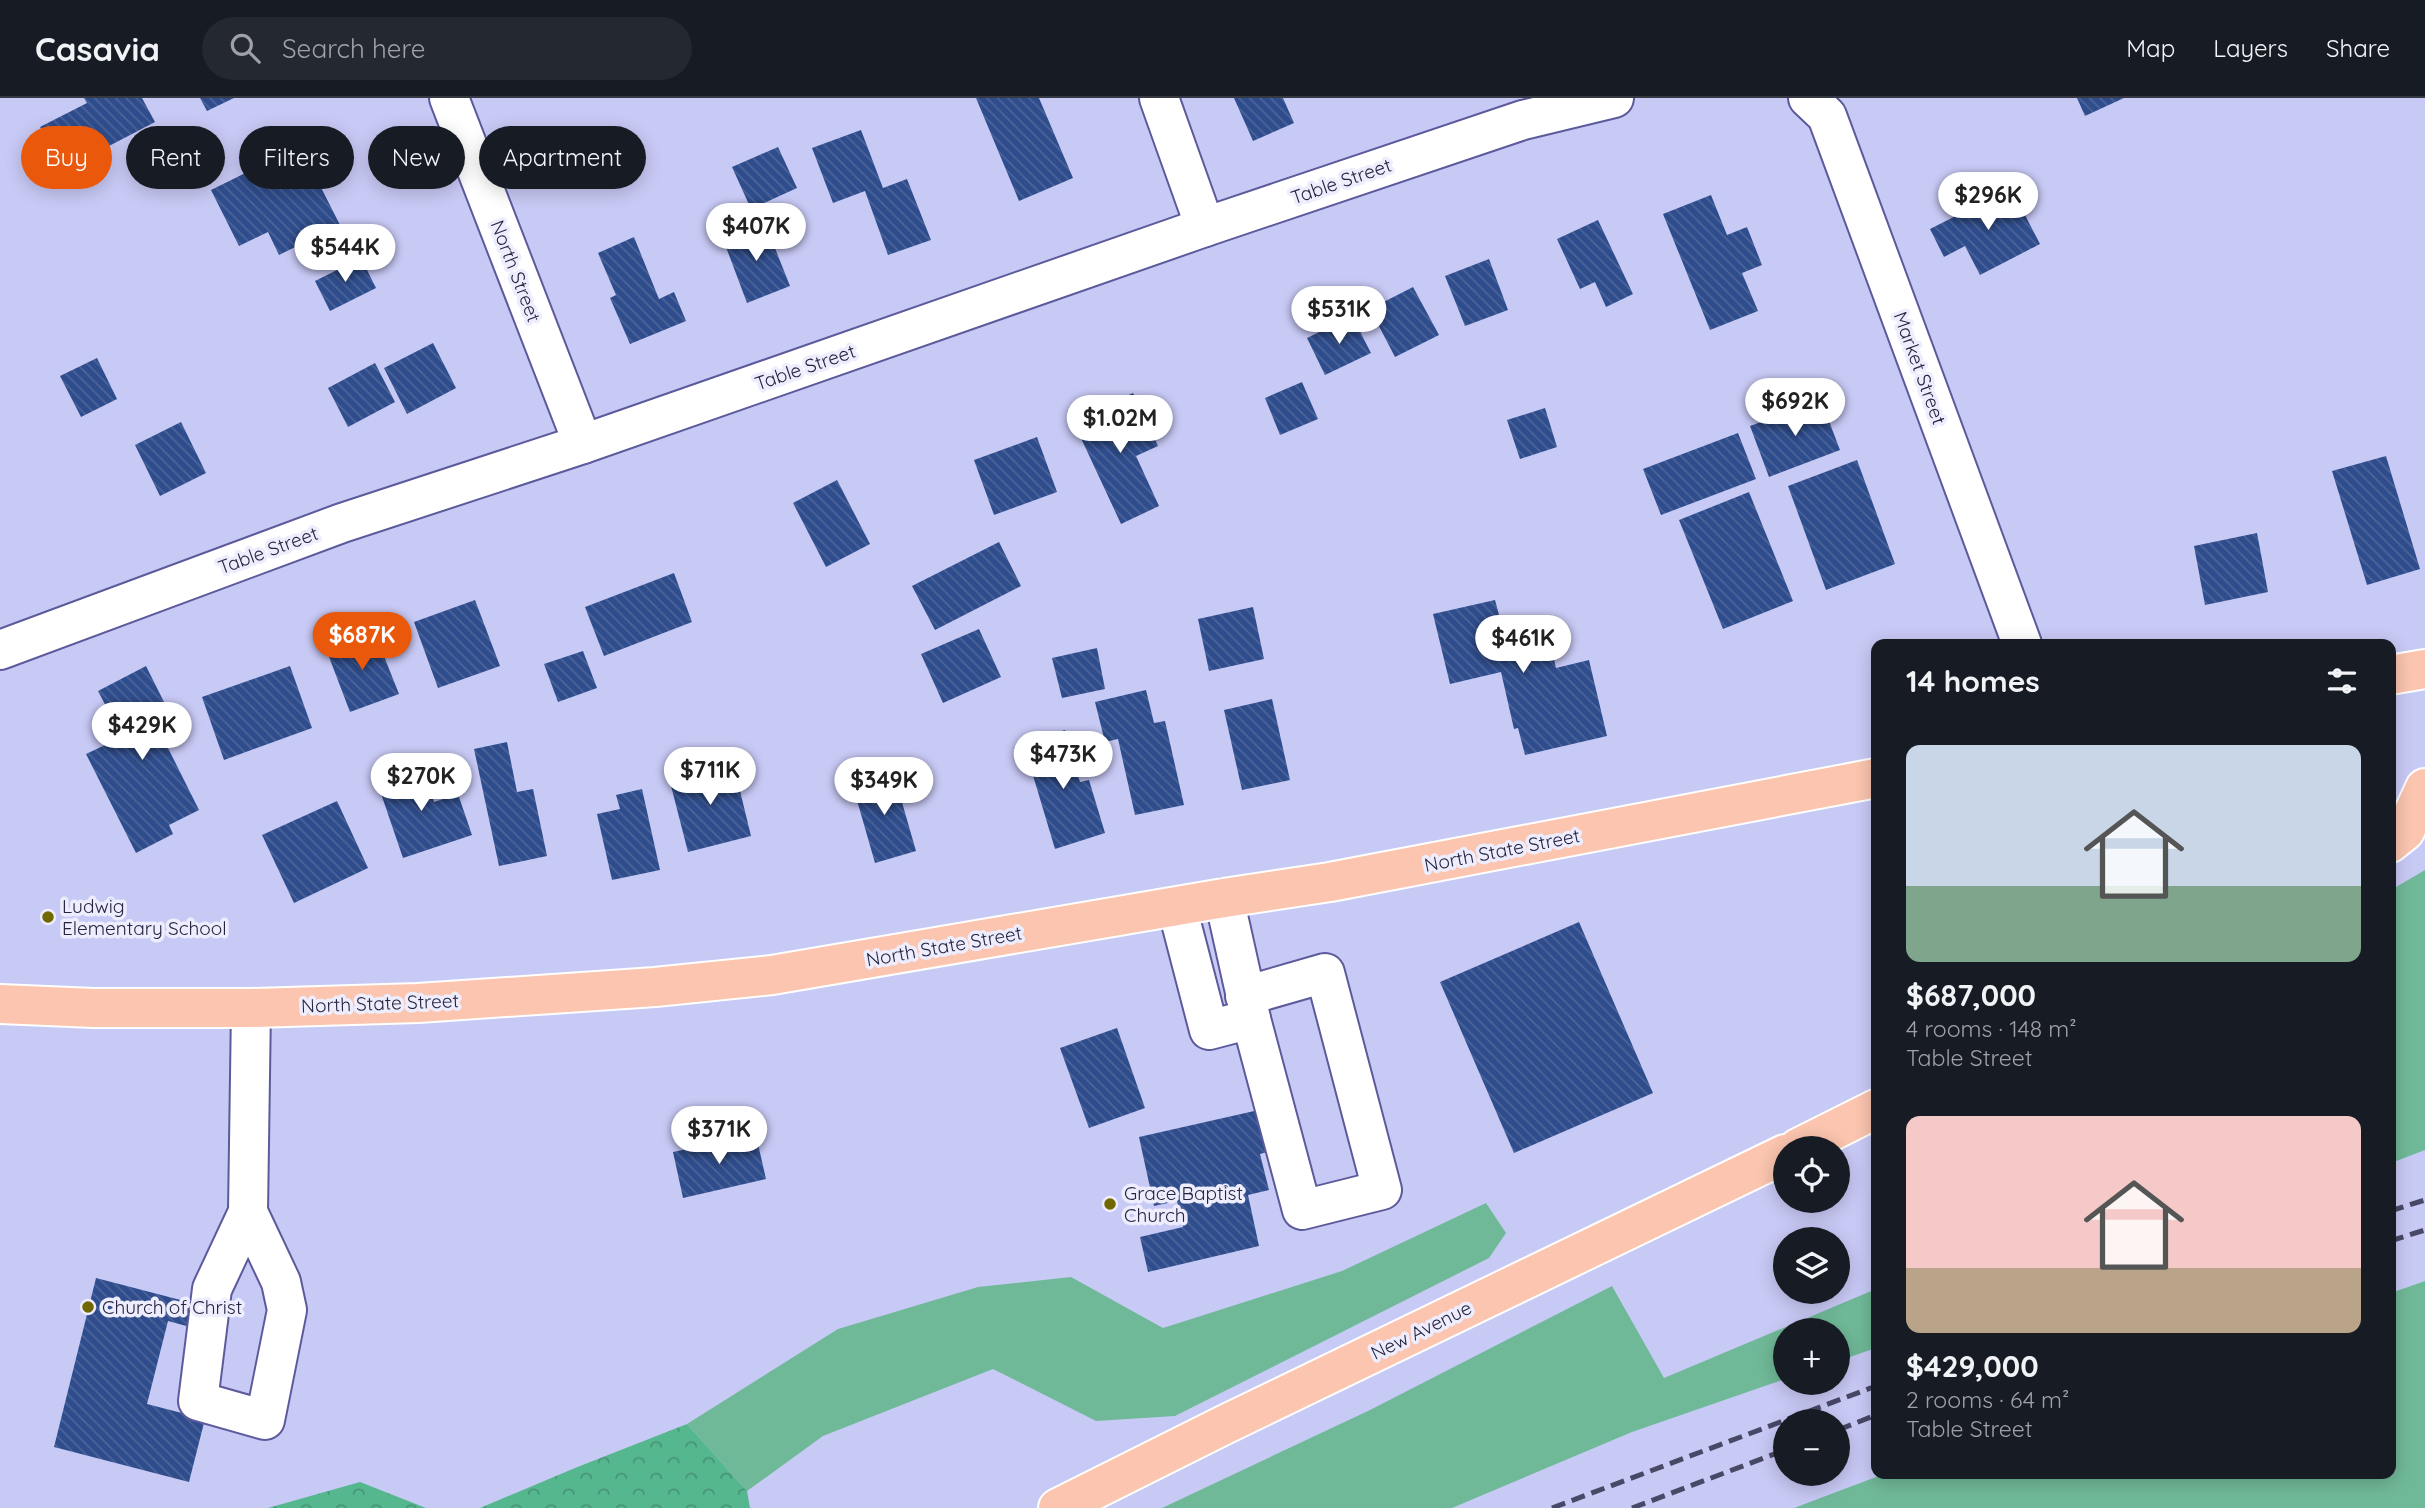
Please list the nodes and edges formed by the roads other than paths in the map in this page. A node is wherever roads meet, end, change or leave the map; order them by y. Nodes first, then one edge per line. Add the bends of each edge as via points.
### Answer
1 (449, 98) edge
2 (1159, 98) edge
3 (1614, 98) edge
4 (1808, 98) edge
5 (1205, 227) junction
6 (583, 444) junction
7 (2020, 639) edge
8 (0, 650) edge
9 (2425, 669) edge
10 (2396, 674) edge
11 (1871, 779) edge
12 (2425, 788) edge
13 (2396, 838) edge
14 (1224, 898) junction
15 (1177, 906) junction
16 (0, 1004) edge
17 (251, 1007) junction
18 (1248, 1007) junction
19 (1871, 1111) edge
20 (1821, 1136) edge
21 (1773, 1160) edge
22 (248, 1212) junction
23 (1058, 1508) edge

1 - 6 street, North Street
2 - 5 street
3 - 5 street, Table Street via 1523,120
4 - 7 street, Market Street via 1826,116
5 - 6 street, Table Street
6 - 8 street, Table Street via 341,523
9 - 10 main road
11 - 14 main road, North State Street via 1331,882
12 - 13 main road
14 - 15 main road, North State Street
14 - 18 street
15 - 17 main road, North State Street via 772,975 491,999
15 - 18 street via 1209,1030
16 - 17 main road, North State Street
17 - 22 street
18 - 18 street via 1302,1210 1382,1190 1325,973
19 - 20 main road
21 - 23 main road, New Avenue
22 - 22 street via 281,1282 287,1310 265,1420 198,1401 212,1289

